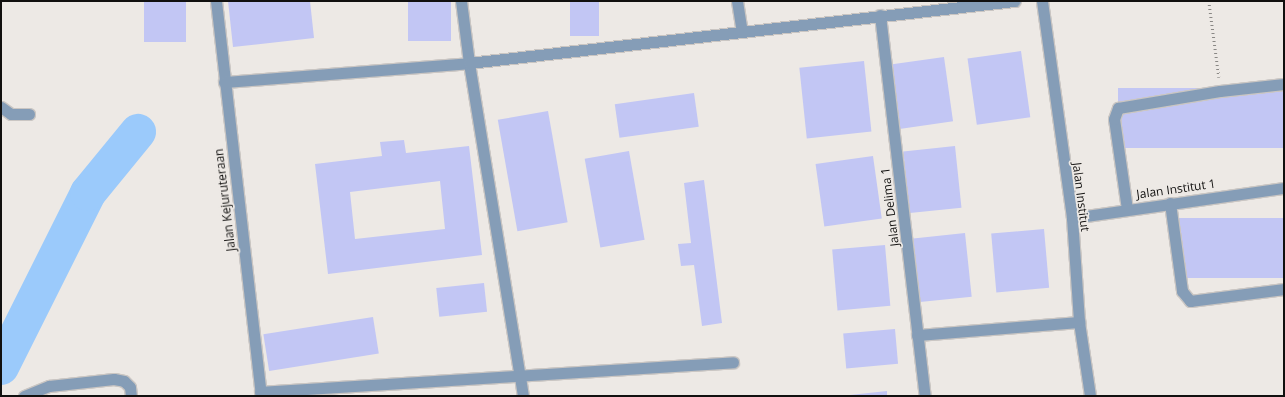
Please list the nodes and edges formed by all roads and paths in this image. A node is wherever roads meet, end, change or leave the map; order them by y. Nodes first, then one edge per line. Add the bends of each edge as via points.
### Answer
1 (216, 1) edge
2 (461, 1) edge
3 (737, 1) edge
4 (1014, 1) edge
5 (1042, 1) edge
6 (1209, 1) edge
7 (880, 15) junction
8 (742, 31) junction
9 (469, 63) junction
10 (224, 82) junction
11 (1284, 84) edge
12 (1220, 91) junction
13 (1, 107) edge
14 (29, 114) dead end
15 (1284, 188) edge
16 (1170, 203) junction
17 (1127, 209) junction
18 (1072, 218) junction
19 (1284, 289) edge
20 (1079, 322) junction
21 (918, 336) junction
22 (733, 362) dead end
23 (520, 377) junction
24 (260, 394) edge
25 (24, 396) edge
26 (131, 396) edge
27 (523, 396) edge
28 (925, 396) edge
29 (1090, 396) edge

1 - 10 street, Jalan Kejuruteraan
2 - 9 street
3 - 8 street
4 - 7 street
5 - 18 street, Jalan Institut
6 - 12 path
7 - 8 street
7 - 21 street, Jalan Delima 1
8 - 9 street
9 - 10 street
9 - 23 street
10 - 24 street, Jalan Kejuruteraan
11 - 12 street
12 - 17 street via 1118,108 1114,119
13 - 14 street via 11,114
15 - 16 street, Jalan Institut 1
16 - 17 street, Jalan Institut 1
16 - 19 street via 1182,291 1190,301
17 - 18 street, Jalan Institut 1
18 - 20 street, Jalan Institut
20 - 21 street
20 - 29 street, Jalan Institut
21 - 28 street, Jalan Delima 1
22 - 23 street
23 - 24 street
23 - 27 street
25 - 26 street via 49,386 114,379 127,384

